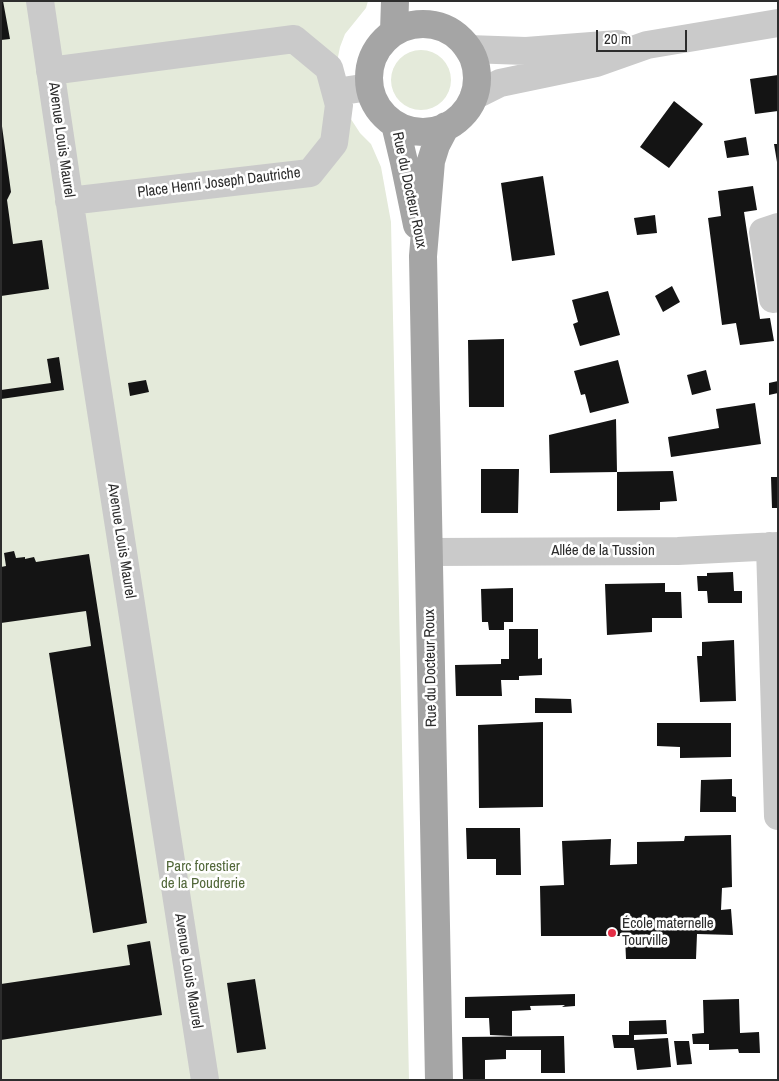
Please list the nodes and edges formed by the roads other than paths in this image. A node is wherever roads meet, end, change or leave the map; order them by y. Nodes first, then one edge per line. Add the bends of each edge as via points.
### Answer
1 (40, 1) edge
2 (395, 1) edge
3 (431, 1) edge
4 (778, 23) edge
5 (444, 28) junction
6 (394, 32) junction
7 (647, 45) junction
8 (468, 49) junction
9 (50, 72) junction
10 (369, 87) junction
11 (336, 92) junction
12 (474, 96) junction
13 (395, 124) junction
14 (446, 126) junction
15 (69, 201) junction
16 (778, 227) edge
17 (423, 256) junction
18 (772, 298) dead end
19 (774, 546) edge
20 (429, 552) junction
21 (778, 816) edge
22 (205, 1080) edge
23 (439, 1080) edge

1 - 9 street, Avenue Louis Maurel
2 - 6 main road
3 - 5 main road
4 - 7 street
5 - 6 main road via 414,24
5 - 8 main road via 458,36
6 - 10 main road via 375,52 369,69
7 - 8 street via 608,44 526,51
7 - 12 street via 596,63 500,83
8 - 12 main road via 476,72
9 - 11 street, Place Henri Joseph Dautriche via 294,39 329,68
9 - 15 street, Avenue Louis Maurel
10 - 11 street
10 - 13 main road via 379,110
11 - 15 street, Place Henri Joseph Dautriche via 339,105 334,143 310,173
12 - 14 main road via 463,114
13 - 14 main road via 413,131 430,132
13 - 17 main road, Rue du Docteur Roux
14 - 17 main road, Rue du Docteur Roux via 431,162
15 - 22 street, Avenue Louis Maurel
16 - 18 street via 763,232
17 - 20 main road, Rue du Docteur Roux
19 - 20 street, Allée de la Tussion via 694,551
19 - 21 street
20 - 23 main road, Rue du Docteur Roux

